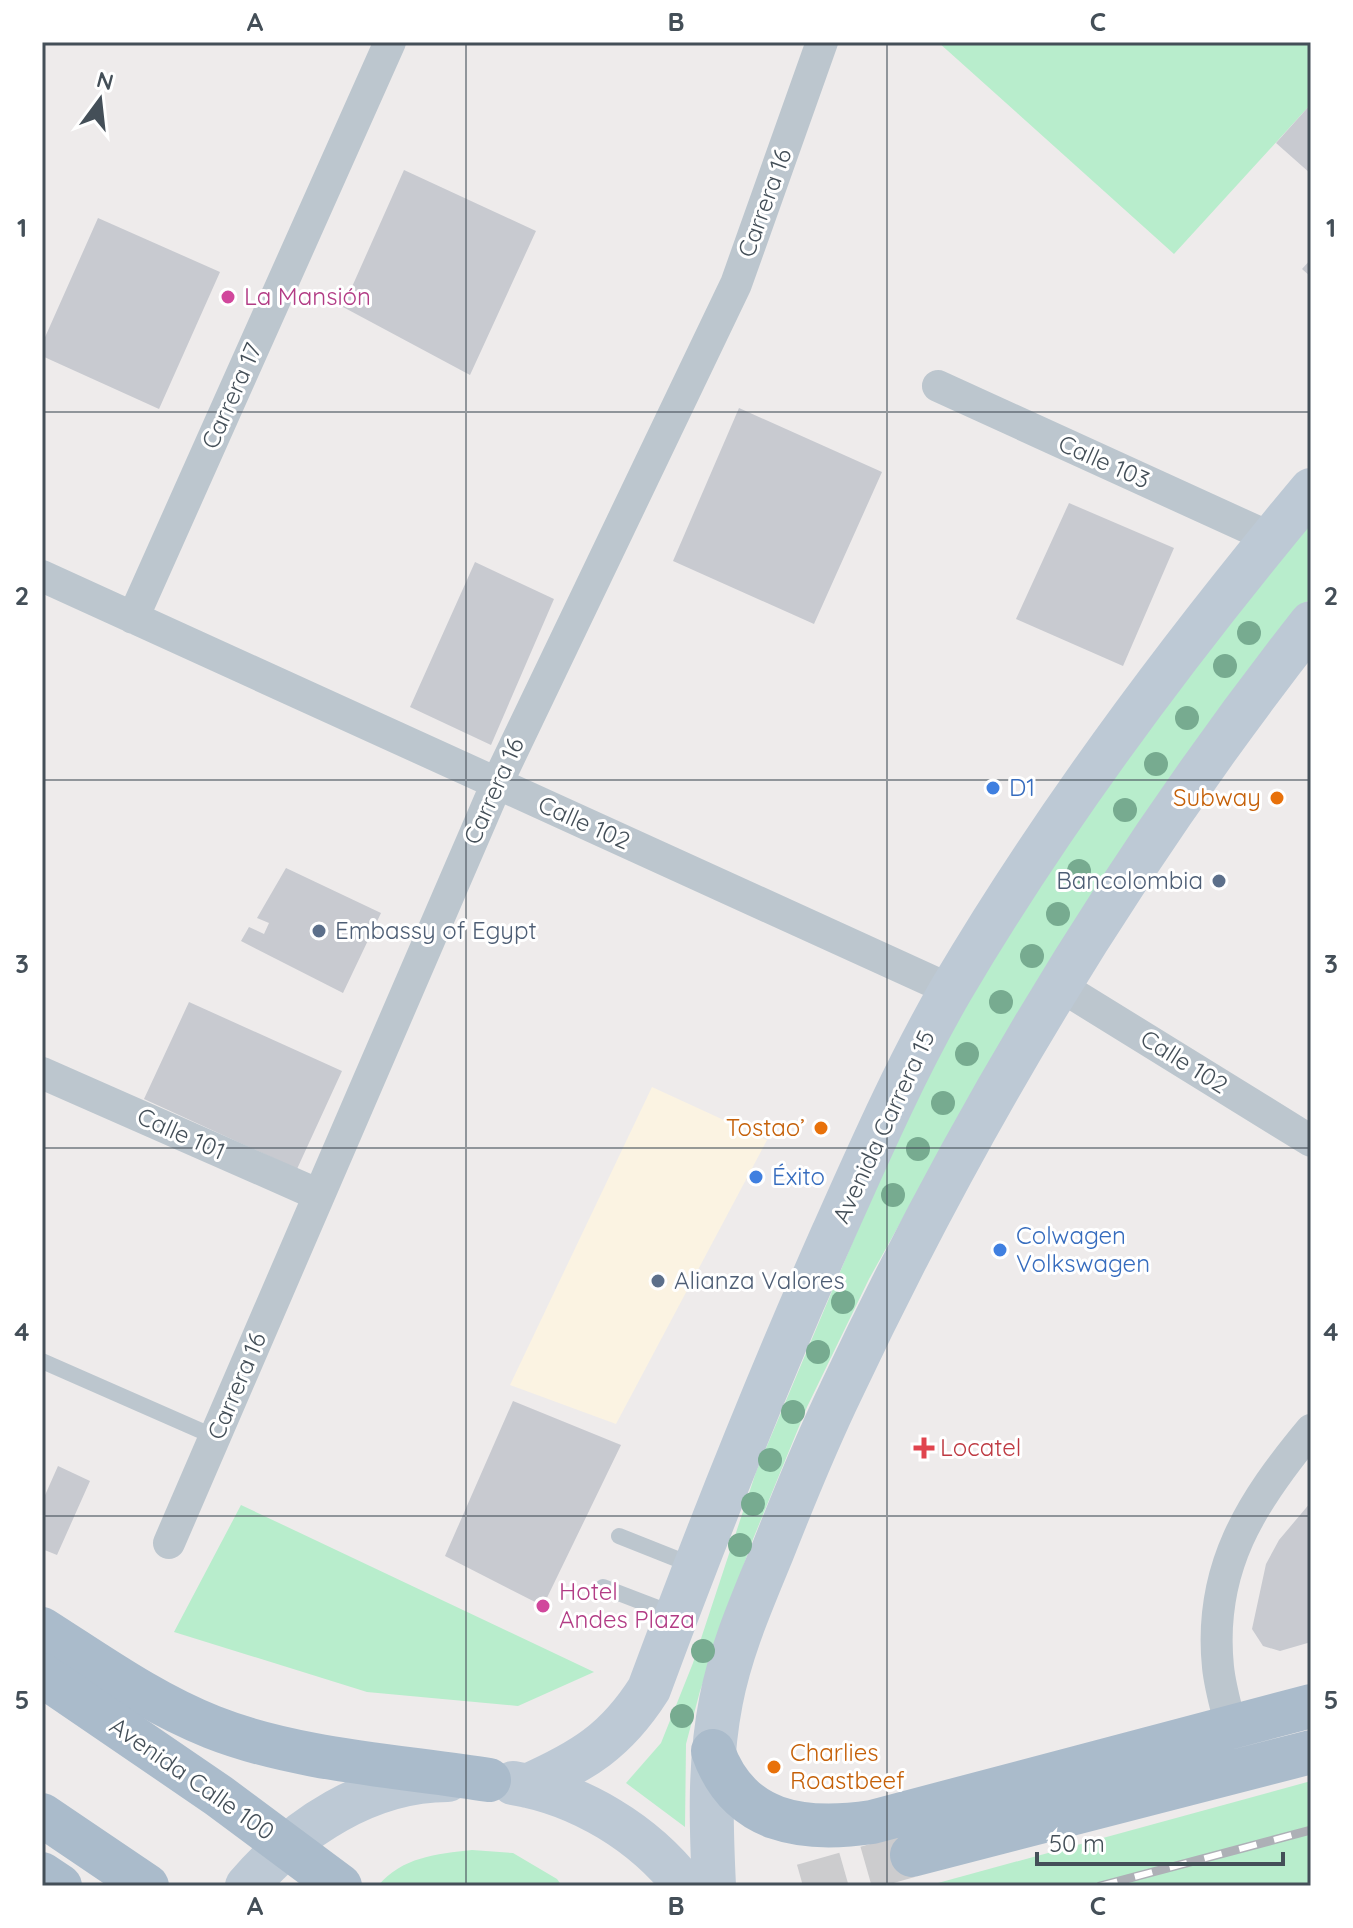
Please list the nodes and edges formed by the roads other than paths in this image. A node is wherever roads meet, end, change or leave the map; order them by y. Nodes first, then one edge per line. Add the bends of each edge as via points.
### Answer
1 (390, 42) edge
2 (822, 42) edge
3 (938, 386) dead end
4 (1311, 490) edge
5 (1271, 538) junction
6 (42, 576) edge
7 (133, 618) junction
8 (1310, 625) edge
9 (497, 783) junction
10 (1057, 984) junction
11 (951, 990) junction
12 (42, 1073) edge
13 (1311, 1141) edge
14 (319, 1195) junction
15 (42, 1361) edge
16 (1311, 1430) edge
17 (215, 1437) junction
18 (619, 1536) dead end
19 (169, 1543) dead end
20 (695, 1566) junction
21 (603, 1587) dead end
22 (676, 1615) junction
23 (42, 1629) edge
24 (42, 1675) edge
25 (1311, 1706) edge
26 (1231, 1727) junction
27 (713, 1751) junction
28 (1311, 1752) edge
29 (508, 1783) junction
30 (42, 1815) edge
31 (912, 1855) tunnel mouth
32 (42, 1874) edge
33 (51, 1886) edge
34 (60, 1886) edge
35 (147, 1886) edge
36 (247, 1886) edge
37 (340, 1886) edge
38 (685, 1886) edge
39 (714, 1886) edge

1 - 7 street, Carrera 17
2 - 9 street, Carrera 16 via 736,284
3 - 5 street, Calle 103
4 - 5 main road, Avenida Carrera 15
5 - 11 main road, Avenida Carrera 15 via 1091,776
6 - 7 street, Calle 102
7 - 9 street, Calle 102
8 - 10 main road via 1201,768
9 - 11 street, Calle 102
9 - 14 street, Carrera 16
10 - 13 street, Calle 102
10 - 27 main road via 970,1134 815,1446 734,1647
11 - 20 main road, Avenida Carrera 15 via 890,1106 791,1327
12 - 14 street, Calle 101
14 - 17 street, Carrera 16
15 - 17 lane
16 - 26 street via 1266,1485 1232,1551 1217,1608 1218,1666
17 - 19 street, Carrera 16
18 - 20 lane
20 - 22 main road, Avenida Carrera 15
21 - 22 lane
22 - 29 main road, Avenida Carrera 15 via 649,1689 629,1721 572,1766
23 - 29 main road via 147,1697 214,1728 262,1743
24 - 37 main road, Avenida Calle 100, bridge
25 - 26 main road
26 - 27 main road via 842,1827 811,1826 765,1814 723,1778
27 - 39 main road
28 - 31 main road
29 - 36 main road via 441,1780 348,1805 307,1829
29 - 38 main road via 582,1804 609,1818
30 - 35 main road
32 - 33 main road
32 - 34 main road

